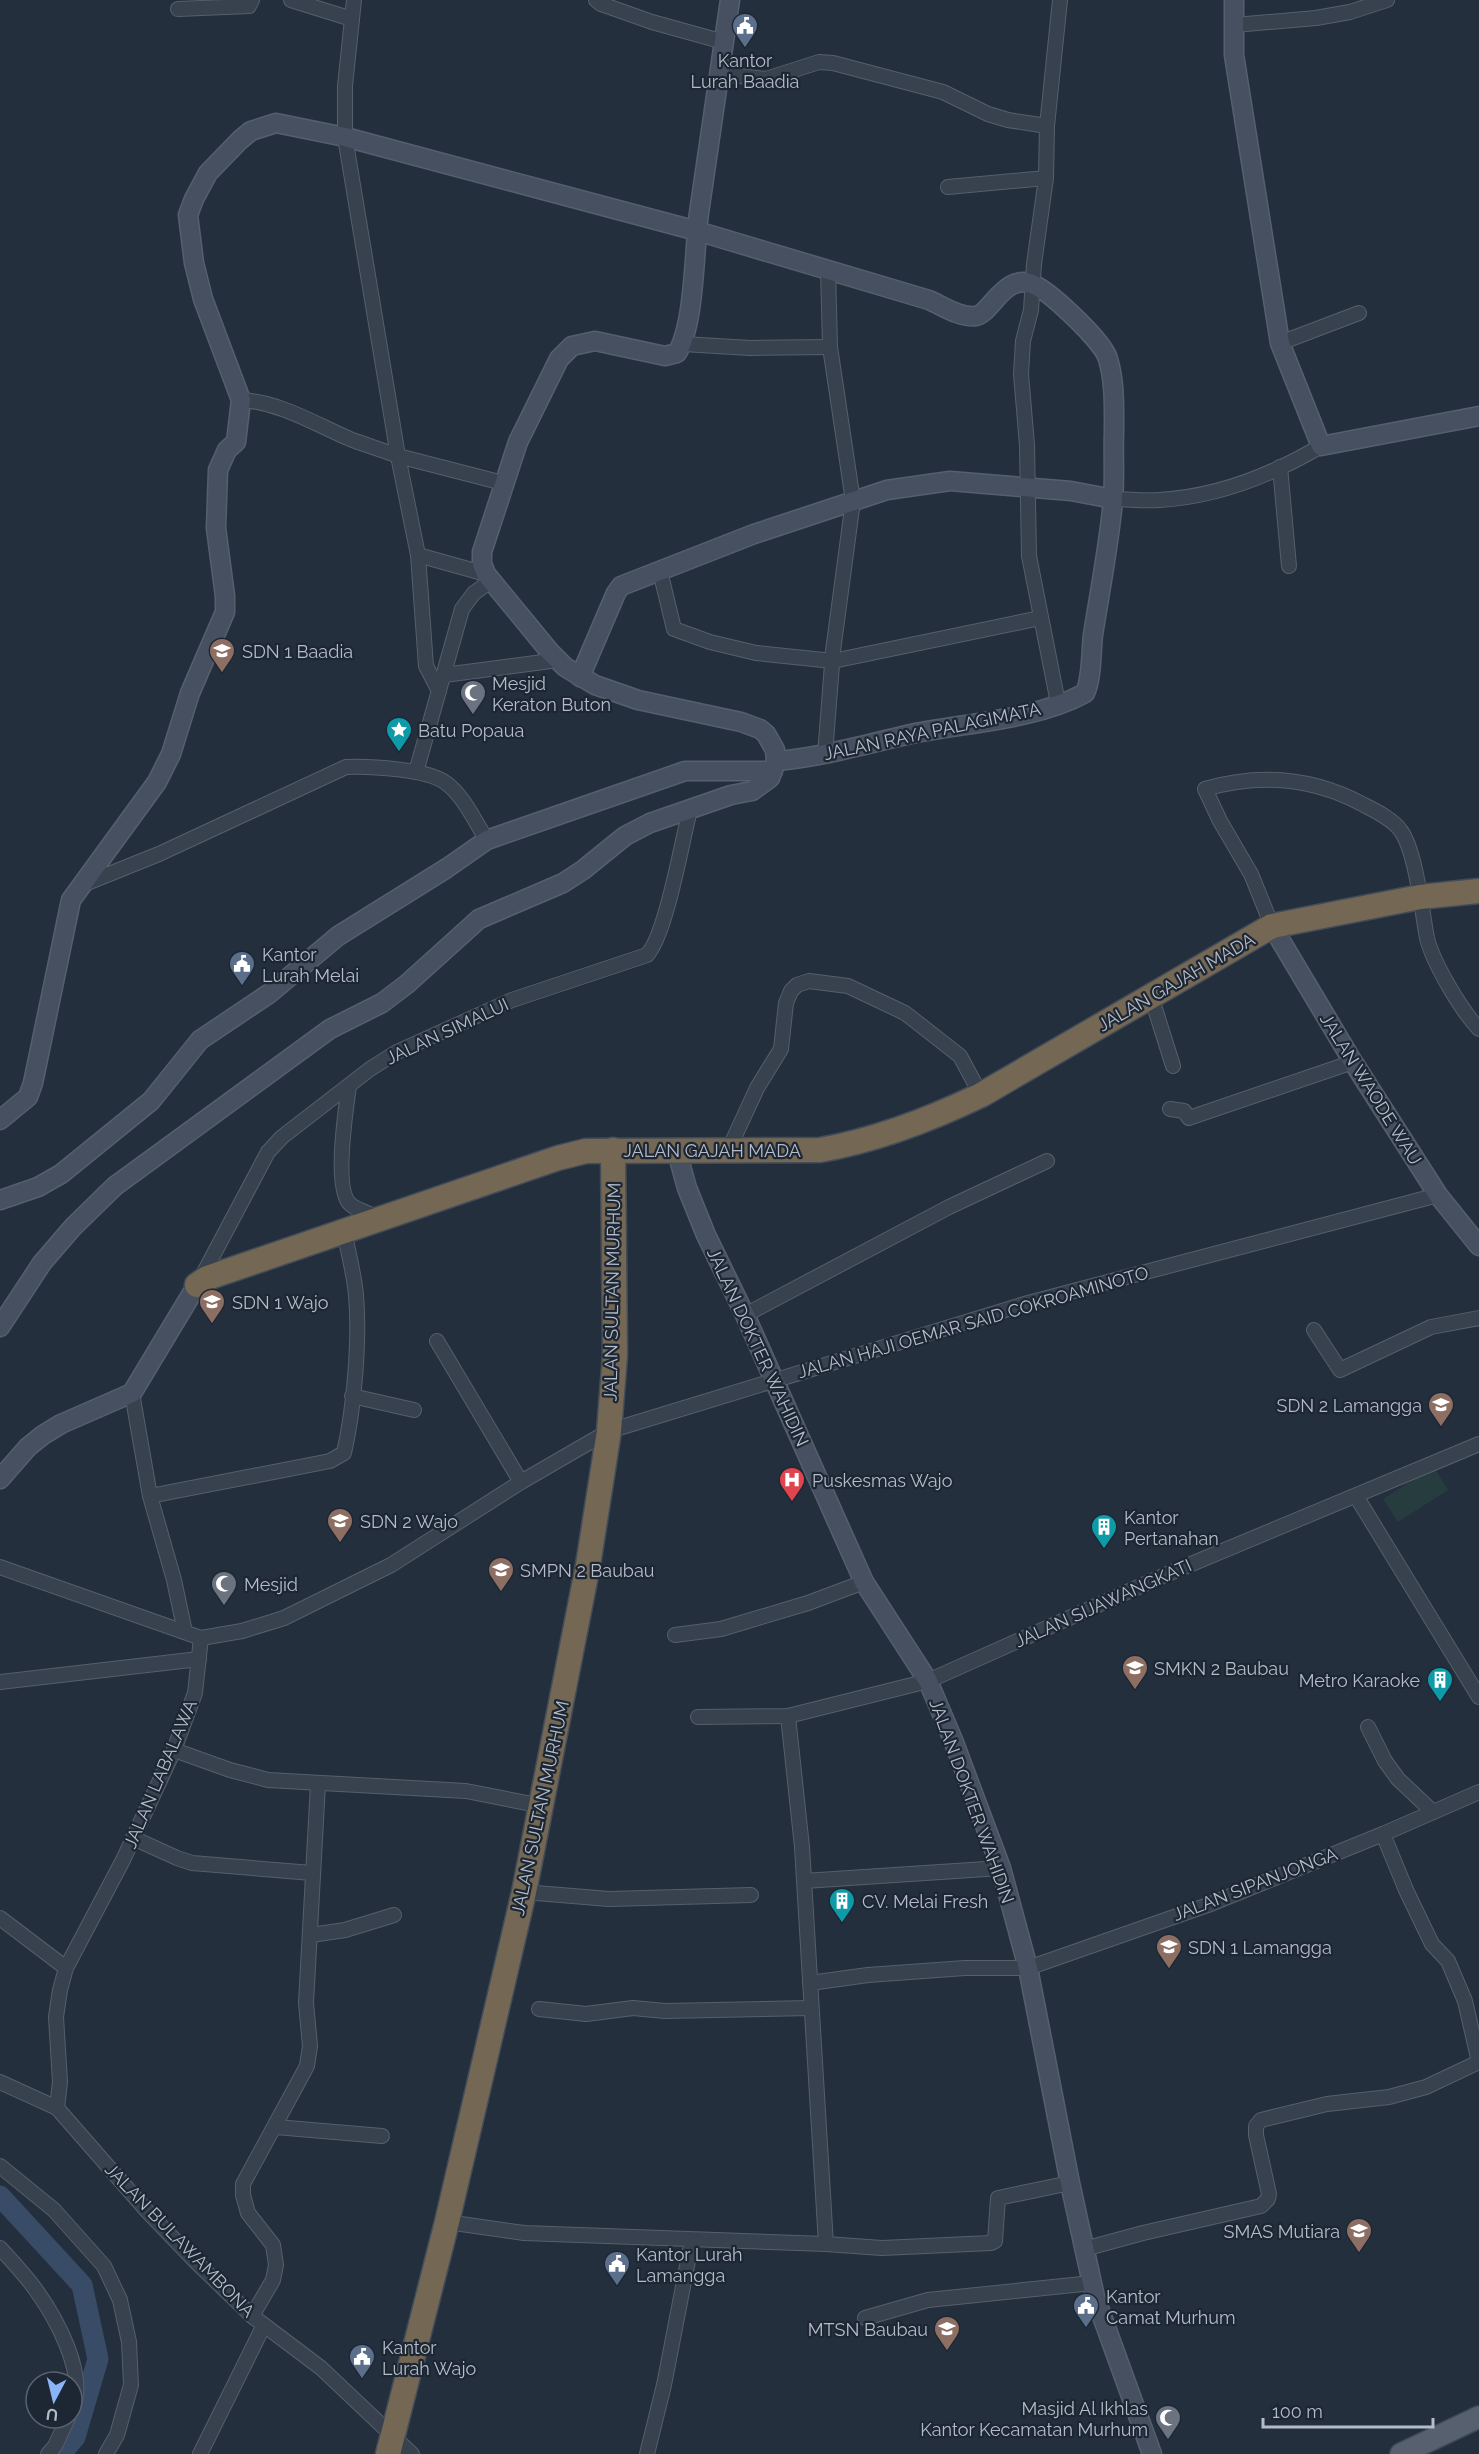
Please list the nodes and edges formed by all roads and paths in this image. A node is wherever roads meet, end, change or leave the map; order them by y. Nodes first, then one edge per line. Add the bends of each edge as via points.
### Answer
1 (252, 0) edge
2 (291, 0) edge
3 (354, 0) edge
4 (596, 0) edge
5 (730, 0) edge
6 (1060, 0) edge
7 (1234, 0) edge
8 (1387, 0) edge
9 (178, 9) dead end
10 (352, 19) junction
11 (1234, 25) junction
12 (724, 42) junction
13 (721, 74) junction
14 (1047, 126) junction
15 (345, 137) junction
16 (1046, 178) junction
17 (948, 188) dead end
18 (698, 231) junction
19 (828, 269) junction
20 (1033, 284) junction
21 (1359, 313) dead end
22 (1280, 343) junction
23 (683, 344) junction
24 (830, 347) junction
25 (242, 400) junction
26 (1479, 416) edge
27 (1321, 446) junction
28 (398, 456) junction
29 (1280, 467) junction
30 (503, 483) junction
31 (1028, 487) junction
32 (1113, 499) junction
33 (853, 501) junction
34 (418, 555) junction
35 (1289, 566) dead end
36 (660, 571) junction
37 (488, 577) junction
38 (1040, 618) junction
39 (558, 660) junction
40 (833, 661) junction
41 (444, 675) junction
42 (580, 677) junction
43 (439, 691) junction
44 (1058, 703) junction
45 (825, 755) junction
46 (775, 766) junction
47 (416, 772) junction
48 (690, 810) junction
49 (487, 840) junction
50 (80, 886) junction
51 (1479, 891) edge
52 (1420, 897) junction
53 (1272, 926) junction
54 (1151, 996) junction
55 (1479, 1029) edge
56 (1353, 1062) junction
57 (1173, 1066) dead end
58 (349, 1086) junction
59 (981, 1095) junction
60 (1170, 1109) dead end
61 (0, 1120) edge
62 (614, 1150) junction
63 (728, 1151) junction
64 (677, 1152) junction
65 (1047, 1161) dead end
66 (1438, 1195) junction
67 (0, 1200) edge
68 (381, 1219) junction
69 (344, 1230) junction
70 (1479, 1246) edge
71 (197, 1285) junction
72 (746, 1315) junction
73 (1479, 1318) edge
74 (0, 1327) edge
75 (1314, 1330) dead end
76 (437, 1341) dead end
77 (774, 1379) junction
78 (132, 1393) junction
79 (352, 1396) junction
80 (414, 1410) dead end
81 (609, 1431) junction
82 (1479, 1444) edge
83 (0, 1479) edge
84 (521, 1482) junction
85 (150, 1496) junction
86 (1356, 1496) junction
87 (0, 1567) edge
88 (864, 1582) junction
89 (185, 1632) junction
90 (675, 1635) dead end
91 (201, 1638) junction
92 (199, 1659) junction
93 (928, 1681) junction
94 (0, 1682) edge
95 (1479, 1697) edge
96 (788, 1716) junction
97 (698, 1717) dead end
98 (1368, 1727) dead end
99 (174, 1750) junction
100 (318, 1784) junction
101 (1479, 1792) edge
102 (542, 1806) junction
103 (1433, 1812) junction
104 (1383, 1834) junction
105 (133, 1838) junction
106 (1001, 1868) junction
107 (312, 1873) junction
108 (804, 1881) junction
109 (524, 1892) junction
110 (751, 1895) dead end
111 (394, 1915) dead end
112 (0, 1917) edge
113 (311, 1935) junction
114 (66, 1968) junction
115 (1028, 1968) junction
116 (810, 1983) junction
117 (1472, 2000) edge
118 (811, 2008) junction
119 (539, 2009) dead end
120 (1479, 2062) edge
121 (0, 2082) edge
122 (57, 2108) junction
123 (276, 2127) junction
124 (382, 2136) dead end
125 (0, 2166) edge
126 (1070, 2183) junction
127 (447, 2222) junction
128 (692, 2240) junction
129 (826, 2244) junction
130 (0, 2248) edge
131 (1084, 2249) junction
132 (1092, 2283) junction
133 (252, 2316) junction
134 (865, 2318) dead end
135 (264, 2325) junction
136 (73, 2370) edge
137 (1479, 2417) edge
138 (1479, 2427) edge
139 (62, 2430) edge
140 (391, 2445) edge
141 (48, 2454) edge
142 (106, 2454) edge
143 (200, 2454) edge
144 (412, 2454) edge
145 (646, 2454) edge
146 (1152, 2454) edge
147 (1401, 2454) edge
148 (1421, 2454) edge

1 - 9 street via 249,6
2 - 10 street
3 - 10 street
4 - 12 street via 652,22
5 - 12 street
6 - 14 street
7 - 11 street
8 - 11 street via 1339,14
10 - 15 street via 345,86
11 - 22 street via 1234,55
12 - 13 street
13 - 14 street via 766,79 808,65 833,63 943,92 1008,120
13 - 18 street
14 - 16 street
15 - 18 street
15 - 25 street via 282,124 251,131 216,162 189,209 194,263 203,299
15 - 28 street
16 - 17 street
16 - 20 street
18 - 19 street
18 - 23 street
19 - 20 street via 977,316 985,313 1003,290 1022,283
19 - 24 street
20 - 31 street via 1021,374
20 - 32 street via 1068,312 1102,346 1108,359 1114,396
21 - 22 street
22 - 27 street
23 - 24 street
23 - 30 street via 677,353 665,356 595,341 572,346 559,359 542,392
24 - 33 street
25 - 28 street via 263,402
25 - 50 street via 236,442 227,450 218,470 216,528 224,616 157,782
26 - 27 street
27 - 29 street
28 - 30 street
28 - 34 street
29 - 32 street via 1193,496
29 - 35 street
30 - 37 street via 482,552
31 - 32 street
31 - 33 street via 950,481 887,490
31 - 38 street via 1027,538
32 - 44 street, JALAN RAYA PALAGIMATA via 1088,687 1081,695
33 - 36 street
33 - 40 street
34 - 37 street
34 - 43 street via 426,666
36 - 40 street via 672,626 677,631 756,653
36 - 42 street via 621,586
37 - 39 street
37 - 41 street via 462,609
38 - 40 street
38 - 44 street
39 - 41 street
39 - 42 street
40 - 45 street
41 - 43 street
42 - 46 street via 638,700 760,729 771,741
43 - 47 street
44 - 45 street, JALAN RAYA PALAGIMATA via 1022,715 911,734
45 - 46 street, JALAN RAYA PALAGIMATA
46 - 48 street via 770,778 759,788
46 - 49 street, JALAN RAYA PALAGIMATA via 685,771
47 - 49 street via 451,787
47 - 50 street via 346,766 159,854
48 - 58 street, JALAN SIMALUI via 661,929 647,955 512,1000 397,1052
48 - 74 street via 650,823 625,836 562,883 479,919 382,1003 330,1029 115,1185 42,1263
49 - 67 street, JALAN RAYA PALAGIMATA via 338,936 270,993 200,1040 151,1101 61,1174
50 - 61 street via 71,900 62,936 33,1083 28,1097
51 - 52 highway, JALAN GAJAH MADA
52 - 53 highway, JALAN GAJAH MADA
52 - 53 street via 1401,831 1377,811 1341,793 1266,778 1205,789 1251,874
52 - 55 street via 1431,952
53 - 54 highway, JALAN GAJAH MADA
53 - 56 street, JALAN WAODE WAU
54 - 57 street
54 - 59 highway, JALAN GAJAH MADA
56 - 60 street via 1189,1118 1185,1111
56 - 66 street, JALAN WAODE WAU
58 - 68 street via 342,1139 344,1192 351,1205
58 - 71 street, JALAN SIMALUI via 268,1152
59 - 63 highway, JALAN GAJAH MADA via 940,1114 850,1145 820,1150
59 - 63 street via 960,1056 905,1012 848,986 809,981 797,984 791,991 781,1049 757,1088
62 - 64 highway, JALAN GAJAH MADA
62 - 68 highway, JALAN GAJAH MADA via 558,1158
62 - 81 highway, JALAN SULTAN MURHUM via 615,1355
63 - 64 highway, JALAN GAJAH MADA
64 - 72 street, JALAN DOKTER WAHIDIN via 706,1234
65 - 72 street via 949,1207
66 - 70 street, JALAN WAODE WAU
66 - 77 street, JALAN HAJI OEMAR SAID COKROAMINOTO via 1028,1303
68 - 69 highway, JALAN GAJAH MADA
69 - 71 highway, JALAN GAJAH MADA via 207,1278
69 - 79 street via 356,1292
71 - 78 street
72 - 77 street, JALAN DOKTER WAHIDIN
73 - 75 street via 1431,1327 1340,1370
76 - 84 street
77 - 81 street, JALAN HAJI OEMAR SAID COKROAMINOTO
77 - 88 street, JALAN DOKTER WAHIDIN
78 - 83 street via 43,1435
78 - 85 street
79 - 80 street
79 - 85 street via 344,1453 339,1458
81 - 84 street, JALAN HAJI OEMAR SAID COKROAMINOTO
81 - 102 highway, JALAN SULTAN MURHUM
82 - 86 street, JALAN SIJAWANGKATI
84 - 91 street, JALAN HAJI OEMAR SAID COKROAMINOTO via 391,1565 284,1618 242,1632
85 - 89 street
86 - 93 street, JALAN SIJAWANGKATI via 1165,1575
86 - 95 street
87 - 89 street
88 - 90 street via 721,1629
88 - 93 street, JALAN DOKTER WAHIDIN
89 - 91 street
91 - 92 street, JALAN LABALAWA
92 - 94 street
92 - 99 street, JALAN LABALAWA via 195,1693
93 - 96 street, JALAN SIJAWANGKATI
93 - 106 street, JALAN DOKTER WAHIDIN
96 - 97 street, JALAN SIJAWANGKATI
96 - 108 street
98 - 103 street via 1398,1779
99 - 100 street via 268,1780
99 - 105 street, JALAN LABALAWA
100 - 102 street via 466,1791
100 - 107 street
101 - 103 street, JALAN SIPANJONGA
102 - 109 highway, JALAN SULTAN MURHUM
103 - 104 street, JALAN SIPANJONGA
104 - 115 street, JALAN SIPANJONGA via 1208,1905
104 - 117 street via 1432,1944 1448,1960
105 - 107 street via 192,1863
105 - 114 street, JALAN LABALAWA
106 - 108 street
106 - 115 street, JALAN DOKTER WAHIDIN
107 - 113 street
108 - 116 street
109 - 110 street via 609,1899
109 - 127 highway, JALAN SULTAN MURHUM
111 - 113 street via 345,1930
112 - 114 street
113 - 123 street via 307,2066
114 - 122 street, JALAN LABALAWA via 56,2017 60,2082
115 - 116 street, JALAN SIPANJONGA via 965,1968
115 - 126 street, JALAN DOKTER WAHIDIN
116 - 118 street
117 - 120 street
118 - 119 street via 633,2008 586,2014
118 - 129 street
120 - 131 street via 1426,2087 1389,2097 1327,2104 1261,2120 1257,2122 1256,2135 1269,2194 1261,2206
121 - 122 street, JALAN BULAWAMBONA
122 - 133 street, JALAN BULAWAMBONA via 147,2211
123 - 124 street
123 - 133 street via 243,2184 248,2213 273,2246 276,2265 273,2280
125 - 142 street via 54,2210 104,2266 120,2300 129,2342 131,2385 117,2435
126 - 129 street via 998,2198 995,2241 991,2243 882,2248
126 - 131 street, JALAN DOKTER WAHIDIN
127 - 128 street via 524,2233
127 - 140 highway, JALAN SULTAN MURHUM
128 - 129 street
128 - 145 street via 664,2385
130 - 136 street via 36,2290 65,2341
131 - 132 street, JALAN DOKTER WAHIDIN
132 - 134 street via 928,2300
132 - 146 street, JALAN DOKTER WAHIDIN
133 - 135 street, JALAN BULAWAMBONA
135 - 140 street, JALAN BULAWAMBONA via 321,2368
135 - 143 street
137 - 147 main road
138 - 148 main road
139 - 141 street
140 - 144 street, JALAN BULAWAMBONA

